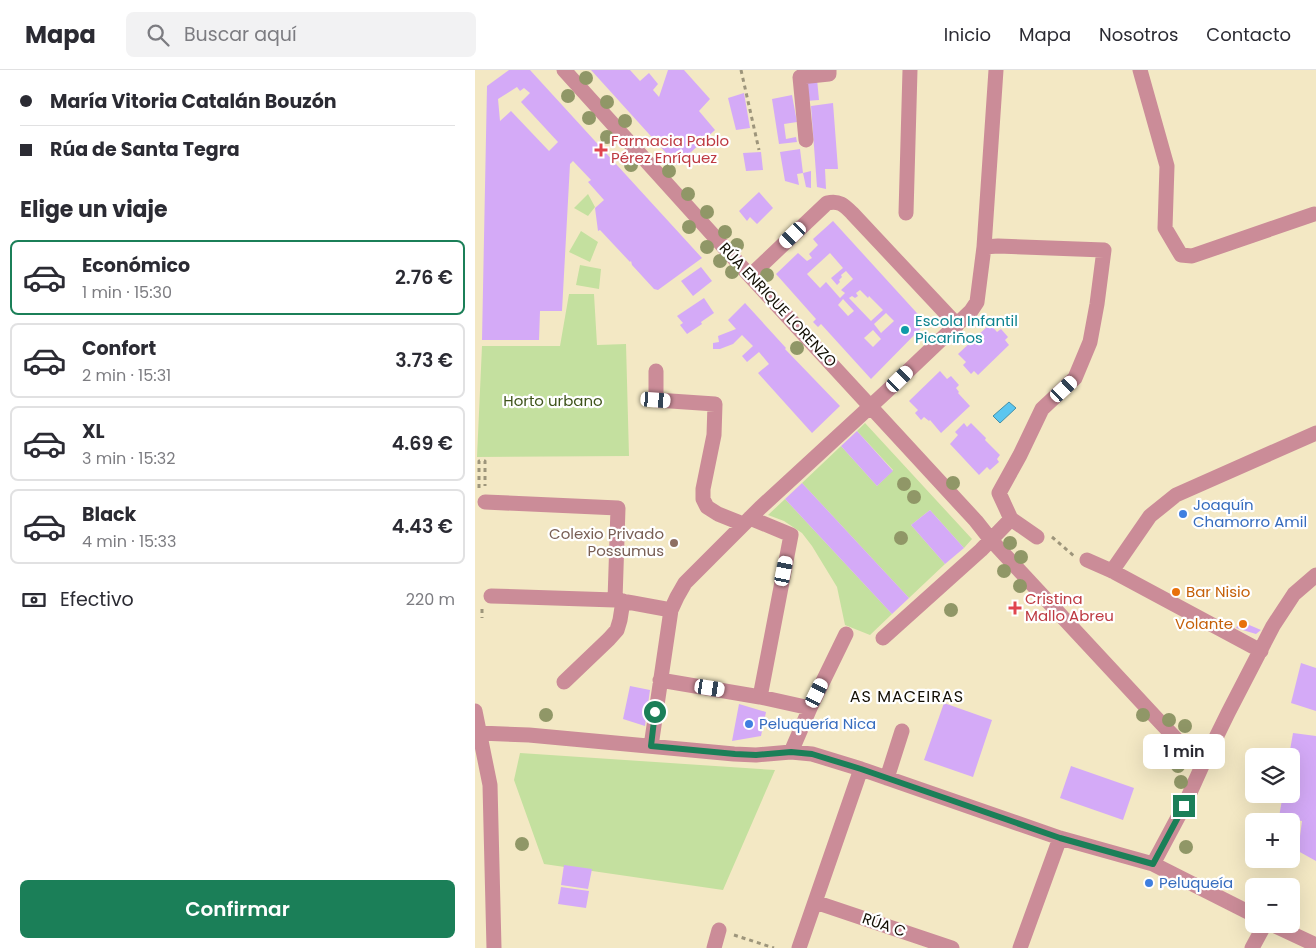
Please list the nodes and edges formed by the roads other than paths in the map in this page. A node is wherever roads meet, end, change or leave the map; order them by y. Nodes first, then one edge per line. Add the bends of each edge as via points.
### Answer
1 (564, 70) edge
2 (910, 70) edge
3 (996, 70) edge
4 (1140, 70) edge
5 (829, 72) edge
6 (807, 140) dead end
7 (906, 213) dead end
8 (1314, 214) dead end
9 (984, 247) junction
10 (750, 276) junction
11 (957, 325) junction
12 (656, 370) dead end
13 (871, 406) junction
14 (1316, 433) edge
15 (480, 497) edge
16 (1011, 519) junction
17 (747, 521) junction
18 (1037, 537) road end
19 (991, 540) junction
20 (1087, 560) road end
21 (1112, 571) junction
22 (1316, 575) edge
23 (491, 596) dead end
24 (619, 601) junction
25 (671, 610) junction
26 (846, 634) dead end
27 (883, 638) dead end
28 (1261, 651) junction
29 (660, 680) junction
30 (564, 682) dead end
31 (760, 697) junction
32 (810, 708) junction
33 (475, 711) edge
34 (902, 731) dead end
35 (479, 733) junction
36 (651, 746) junction
37 (479, 749) edge
38 (791, 752) junction
39 (1202, 766) junction
40 (861, 769) junction
41 (887, 778) junction
42 (1060, 838) junction
43 (1153, 864) junction
44 (815, 902) junction
45 (1245, 910) edge
46 (719, 930) road end
47 (1260, 933) edge
48 (1291, 933) edge
49 (1316, 944) edge
50 (493, 948) edge
51 (714, 948) edge
52 (799, 948) edge
53 (952, 948) edge
54 (1020, 948) edge
55 (1253, 948) edge

1 - 10 street, RÚA ENRIQUE LORENZO
2 - 7 street
3 - 9 street
4 - 8 street via 1167,166 1165,228 1181,255 1192,256
5 - 6 street via 800,78
9 - 11 street via 977,302
9 - 16 street via 1104,250 1090,342 1075,378 1042,409 999,493
10 - 11 street via 827,203 834,201 852,213
10 - 13 street, RÚA ENRIQUE LORENZO
11 - 13 street
12 - 17 street via 656,400 715,404 714,435 703,499 707,507 718,514
13 - 17 street
13 - 19 street, RÚA ENRIQUE LORENZO
14 - 21 street via 1176,495 1150,516
15 - 24 street via 618,508
16 - 18 street
16 - 19 street
17 - 25 street via 685,583
17 - 31 street via 791,536
19 - 27 street
19 - 39 street, RÚA ENRIQUE LORENZO
20 - 21 street
21 - 28 street
22 - 28 street via 1293,594
23 - 24 street
24 - 25 street
24 - 30 street via 617,630
25 - 29 street
26 - 32 street
28 - 39 street
29 - 31 street
29 - 36 street
31 - 32 street
32 - 38 street
33 - 35 street
34 - 41 street
35 - 36 street
35 - 37 street
36 - 38 street via 756,755
37 - 50 street via 489,785
38 - 40 street via 812,754
39 - 43 street
40 - 41 street
40 - 44 street
41 - 42 street
42 - 43 street
42 - 54 street
43 - 45 street
44 - 52 street
44 - 53 street, RÚA C
46 - 51 street
47 - 55 street
48 - 49 street

